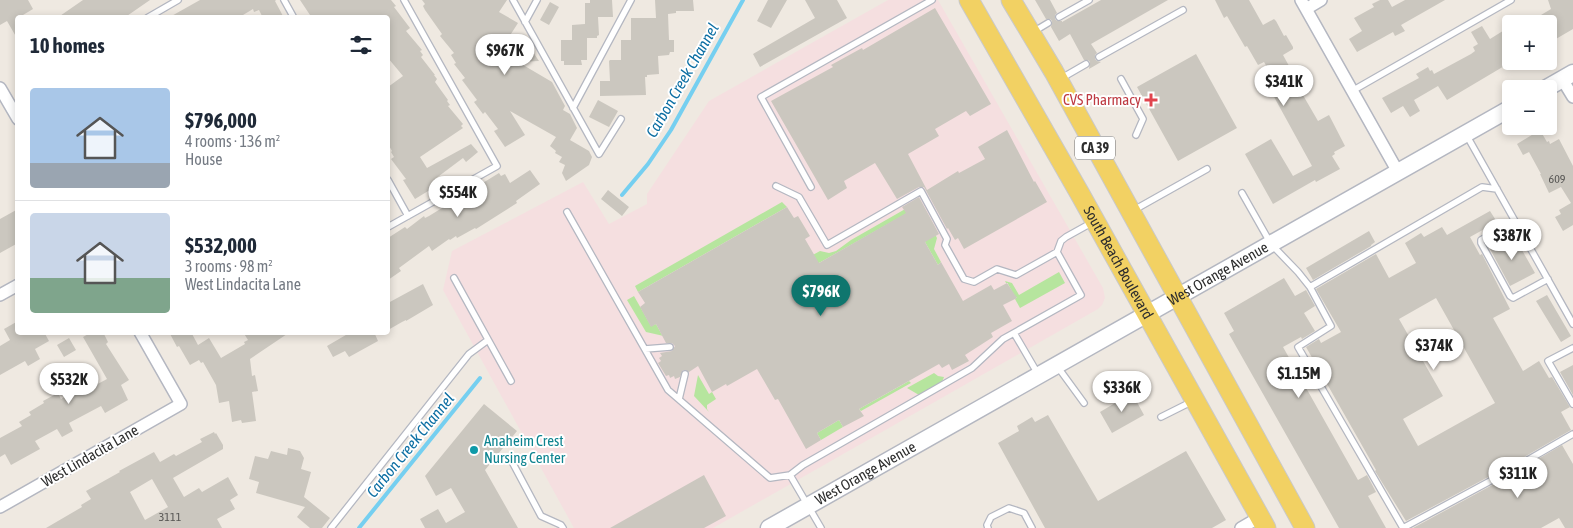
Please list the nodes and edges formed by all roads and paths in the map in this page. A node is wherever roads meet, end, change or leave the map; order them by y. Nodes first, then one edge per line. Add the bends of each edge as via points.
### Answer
1 (178, 0) edge
2 (284, 0) edge
3 (404, 0) edge
4 (513, 0) edge
5 (537, 0) edge
6 (631, 0) edge
7 (932, 0) edge
8 (969, 0) edge
9 (1011, 0) edge
10 (1089, 0) edge
11 (1321, 0) edge
12 (1511, 0) edge
13 (1303, 4) edge
14 (1183, 10) dead end
15 (152, 15) edge
16 (292, 15) edge
17 (1059, 17) dead end
18 (525, 22) junction
19 (1048, 23) dead end
20 (1031, 33) junction
21 (1099, 57) dead end
22 (1086, 64) dead end
23 (1568, 76) edge
24 (1121, 79) dead end
25 (1058, 80) junction
26 (1557, 82) edge
27 (1, 91) edge
28 (1352, 91) junction
29 (1573, 97) edge
30 (573, 108) junction
31 (15, 113) edge
32 (1502, 113) edge
33 (621, 119) dead end
34 (1466, 134) junction
35 (1136, 135) dead end
36 (1207, 169) dead end
37 (1398, 172) junction
38 (390, 184) edge
39 (776, 186) dead end
40 (811, 187) dead end
41 (1497, 190) junction
42 (1242, 193) dead end
43 (567, 212) dead end
44 (1130, 212) junction
45 (408, 216) junction
46 (1095, 221) junction
47 (1515, 221) junction
48 (390, 226) edge
49 (1271, 244) junction
50 (1057, 252) junction
51 (454, 278) dead end
52 (1548, 279) junction
53 (15, 287) edge
54 (1310, 287) junction
55 (0, 296) edge
56 (1177, 297) junction
57 (1147, 314) junction
58 (1573, 324) edge
59 (1014, 333) junction
60 (142, 335) edge
61 (488, 340) junction
62 (670, 347) dead end
63 (1573, 348) edge
64 (645, 349) junction
65 (1057, 366) junction
66 (685, 374) dead end
67 (1039, 376) junction
68 (511, 381) dead end
69 (679, 399) junction
70 (1195, 400) junction
71 (1084, 403) dead end
72 (1573, 404) edge
73 (1161, 417) dead end
74 (1573, 434) edge
75 (510, 458) dead end
76 (790, 475) junction
77 (809, 506) junction
78 (0, 508) edge
79 (1263, 523) edge
80 (331, 528) edge
81 (563, 528) edge
82 (769, 528) edge
83 (821, 528) edge
84 (988, 528) edge
85 (1032, 528) edge
86 (1241, 528) edge
87 (1305, 528) edge
88 (1403, 528) edge

1 - 15 lane
2 - 16 lane
3 - 45 lane via 497,166
4 - 18 lane
5 - 18 lane
6 - 30 lane
7 - 40 lane via 761,97
8 - 46 main road, South Beach Boulevard / CA 39
9 - 20 main road, CA 39
10 - 17 lane
11 - 13 street
12 - 28 lane
13 - 28 street
14 - 21 lane
18 - 30 lane
19 - 20 lane
20 - 25 main road, CA 39
22 - 25 lane
23 - 26 street
23 - 29 street
24 - 35 lane via 1143,119
25 - 44 main road, CA 39
27 - 31 street
28 - 37 street
30 - 33 lane via 600,154
32 - 34 street, West Orange Avenue
34 - 37 street, West Orange Avenue
34 - 41 lane
36 - 44 lane
37 - 49 street, West Orange Avenue
38 - 45 lane
39 - 50 lane via 799,197 826,245 921,192 964,279 974,282 998,269 1016,275
41 - 47 lane
41 - 54 lane via 1482,187
42 - 49 lane
43 - 64 lane
44 - 56 main road, CA 39
45 - 48 lane
46 - 50 lane via 1066,237
46 - 57 main road, South Beach Boulevard / CA 39
47 - 52 lane
47 - 52 lane via 1481,240 1510,296 1514,298
49 - 54 lane
49 - 56 street, West Orange Avenue
50 - 59 lane via 1081,295
51 - 61 lane
52 - 58 lane
53 - 55 street
54 - 88 lane via 1331,326 1298,347
56 - 57 street, West Orange Avenue
56 - 87 main road, CA 39
57 - 65 street, West Orange Avenue
57 - 70 main road, South Beach Boulevard / CA 39
59 - 67 lane
59 - 76 lane via 972,368
60 - 78 street, West Lindacita Lane via 181,404
61 - 68 lane
61 - 80 lane via 469,354
62 - 64 lane
63 - 72 lane via 1548,361
64 - 69 lane via 668,390
65 - 67 street, West Orange Avenue
65 - 71 lane
66 - 69 lane
67 - 77 street, West Orange Avenue
69 - 76 lane via 770,478
70 - 73 lane
70 - 79 main road, South Beach Boulevard / CA 39
74 - 88 lane
75 - 81 lane via 541,516
76 - 77 lane
77 - 82 street, West Orange Avenue
77 - 83 lane
79 - 86 street
84 - 85 lane via 991,517 1009,508 1024,512

